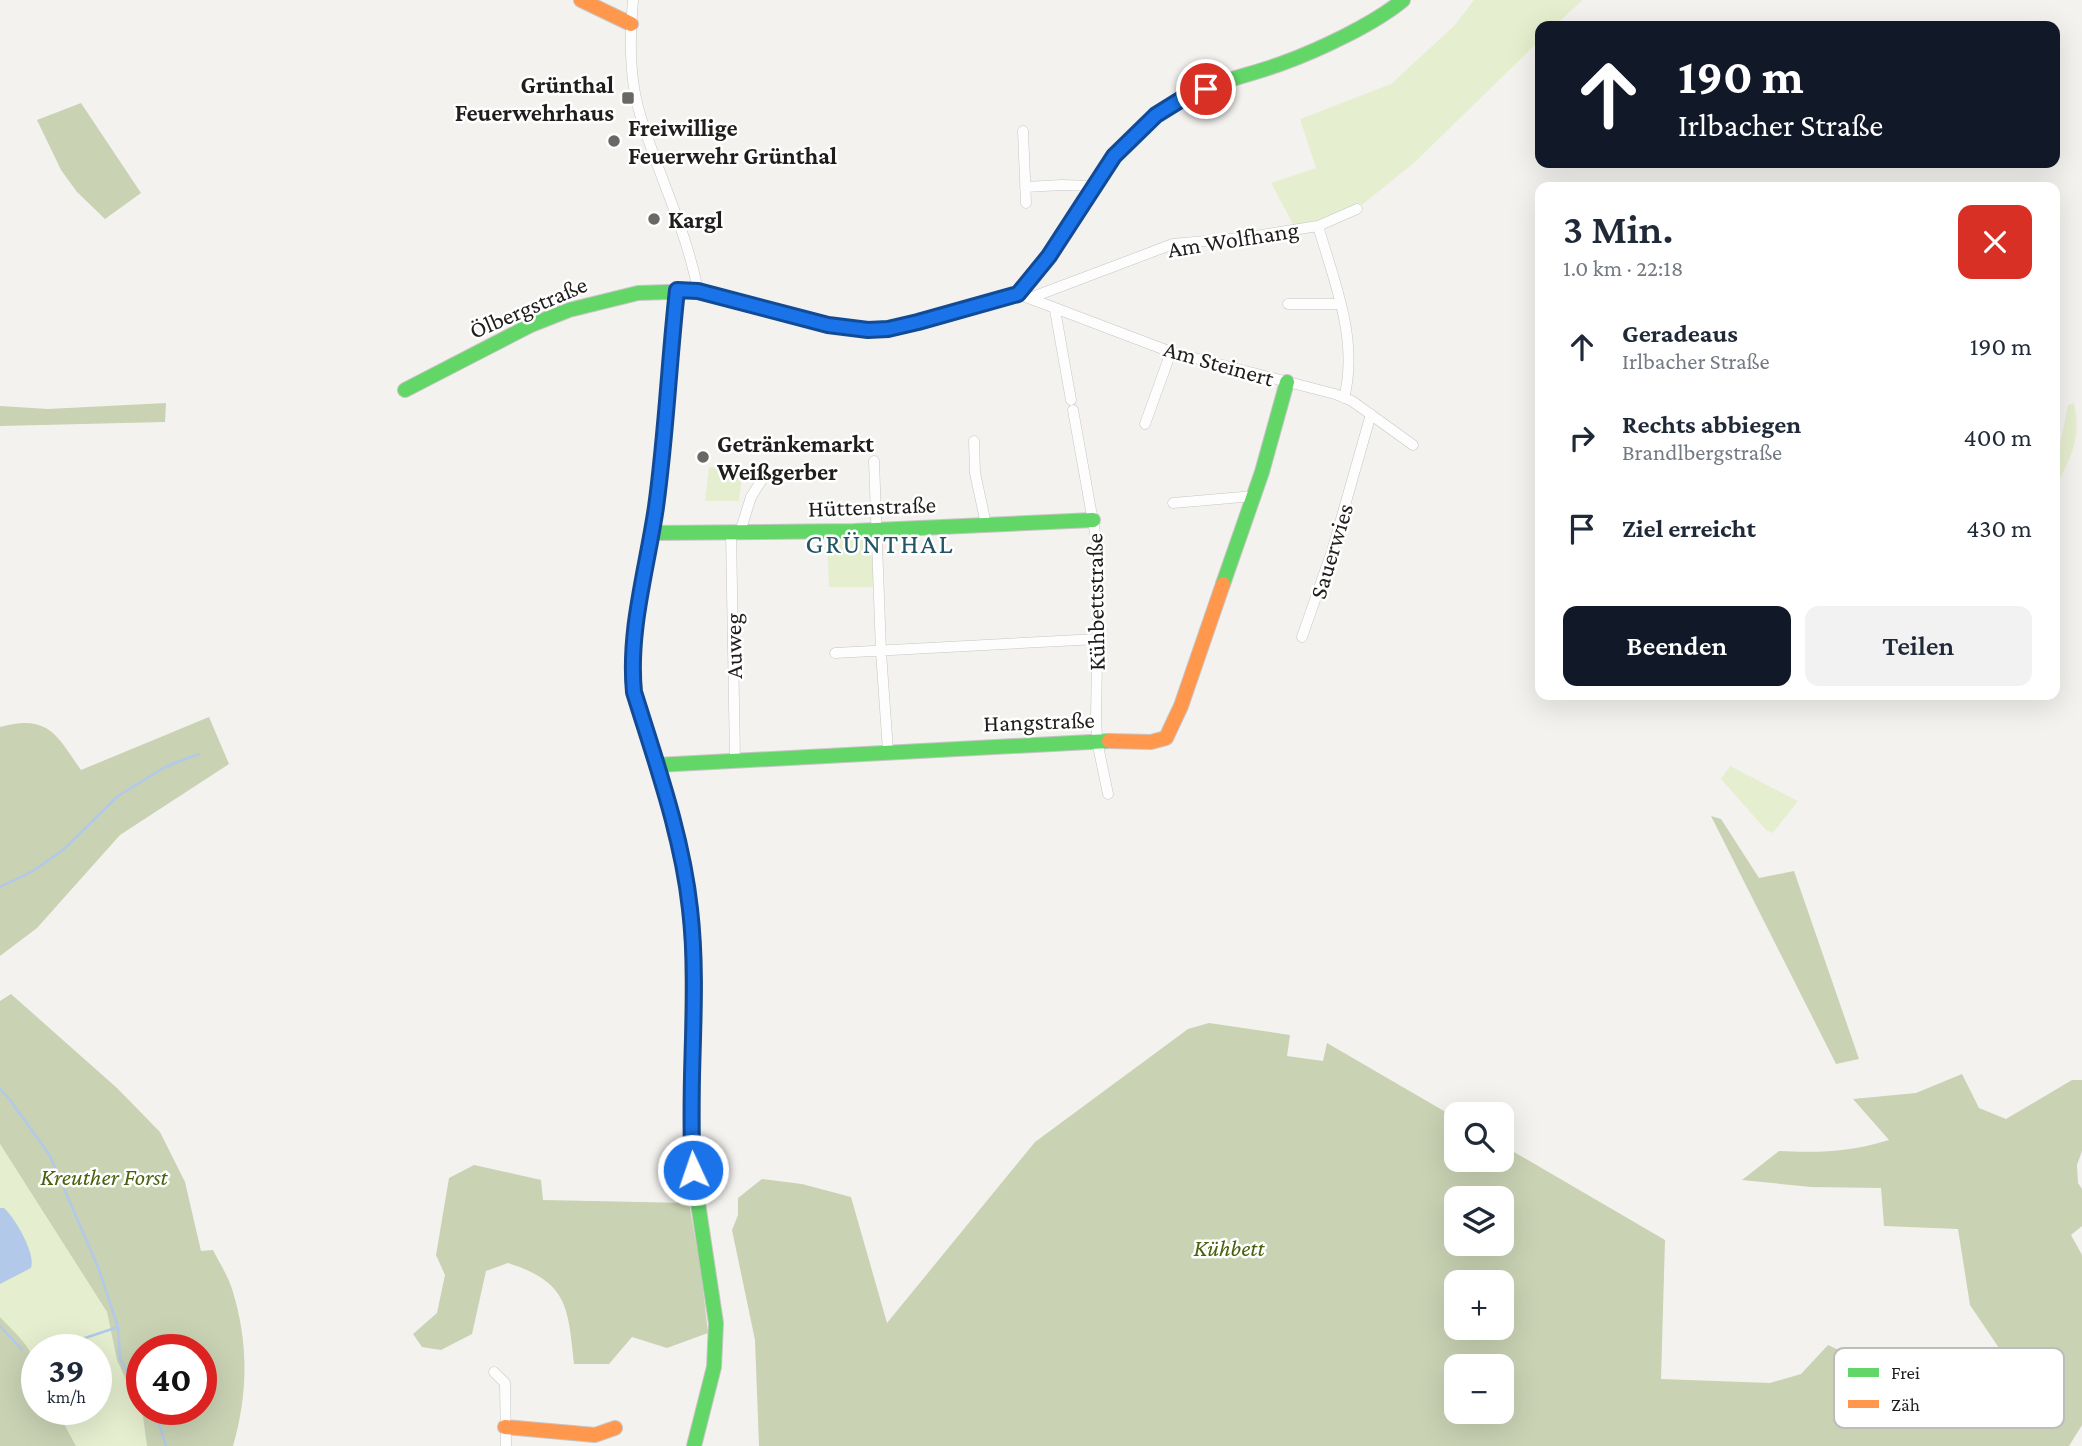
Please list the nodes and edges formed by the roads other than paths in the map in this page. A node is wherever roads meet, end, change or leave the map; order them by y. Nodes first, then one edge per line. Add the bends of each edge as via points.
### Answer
1 (581, 0) edge
2 (633, 0) edge
3 (1403, 0) edge
4 (631, 24) junction
5 (1023, 131) dead end
6 (1094, 186) junction
7 (1025, 187) junction
8 (1026, 203) dead end
9 (1357, 209) dead end
10 (1318, 226) junction
11 (677, 290) junction
12 (698, 291) junction
13 (1024, 296) junction
14 (1288, 304) dead end
15 (1340, 304) junction
16 (1055, 310) junction
17 (1171, 352) junction
18 (1287, 382) junction
19 (405, 390) dead end
20 (1344, 398) junction
21 (1371, 414) junction
22 (1145, 424) dead end
23 (974, 441) dead end
24 (1413, 446) dead end
25 (874, 461) dead end
26 (764, 478) dead end
27 (1254, 496) junction
28 (1174, 503) dead end
29 (1093, 520) junction
30 (986, 524) junction
31 (876, 530) junction
32 (736, 532) junction
33 (652, 533) junction
34 (1303, 638) dead end
35 (1098, 639) junction
36 (881, 652) junction
37 (835, 653) dead end
38 (1097, 741) junction
39 (888, 751) junction
40 (735, 760) junction
41 (657, 765) junction
42 (1108, 794) dead end
43 (674, 829) joint
44 (494, 1372) dead end
45 (505, 1427) junction
46 (615, 1428) dead end
47 (506, 1446) edge
48 (694, 1446) edge

1 - 4 street
2 - 4 street
3 - 6 street via 1284,63 1175,103 1114,156
4 - 12 street via 638,105 692,258
5 - 7 street
6 - 7 street
6 - 13 street
7 - 8 street
9 - 10 street, Am Wolfhang
10 - 13 street, Am Wolfhang via 1173,244
10 - 15 street
11 - 12 street, Ölbergstraße
11 - 19 street, Ölbergstraße via 638,292 569,310
11 - 33 street via 664,452
12 - 13 street, Ölbergstraße via 828,325 868,330
13 - 16 street, Am Steinert
14 - 15 street
15 - 20 street via 1349,357
16 - 17 street, Am Steinert
16 - 29 street, Kühbettstraße
17 - 18 street, Am Steinert
17 - 22 street
18 - 20 street, Am Steinert
18 - 27 street, Hangstraße
20 - 21 street, Am Steinert
21 - 24 street, Am Steinert
21 - 34 street, Sauerwies
23 - 30 street via 975,473
25 - 31 street
26 - 32 street, Auweg
27 - 28 street
27 - 38 street, Hangstraße via 1166,738
29 - 30 street, Hüttenstraße
29 - 35 street, Kühbettstraße via 1099,555
30 - 31 street, Hüttenstraße
31 - 32 street, Hüttenstraße
31 - 36 street
32 - 33 street, Hüttenstraße
32 - 40 street, Auweg
33 - 41 street via 634,631 632,671
35 - 36 street
35 - 38 street, Kühbettstraße
36 - 37 street
36 - 39 street
38 - 39 street, Hangstraße
38 - 42 street, Kühbettstraße
39 - 40 street, Hangstraße
40 - 41 street, Hangstraße
41 - 43 street
43 - 48 street via 687,882 693,965 692,1159 716,1323 714,1367
44 - 45 street via 505,1383
45 - 46 street via 595,1436
45 - 47 street

